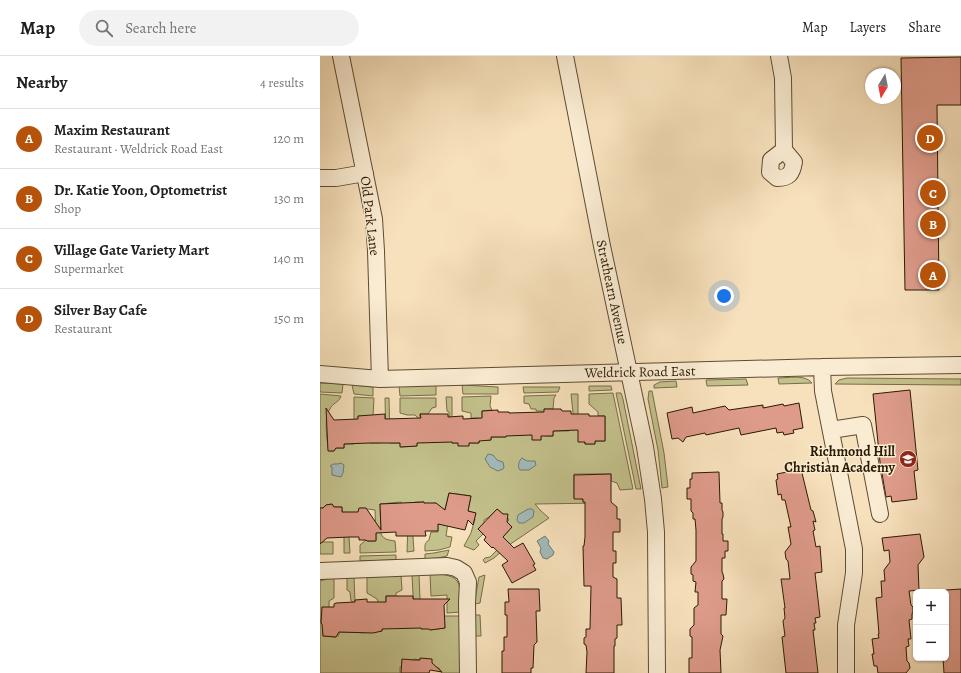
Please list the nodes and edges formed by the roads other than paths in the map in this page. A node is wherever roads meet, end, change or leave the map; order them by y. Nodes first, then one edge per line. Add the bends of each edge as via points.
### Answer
1 (341, 56) edge
2 (565, 56) edge
3 (779, 56) edge
4 (784, 150) dead end
5 (365, 173) junction
6 (320, 178) edge
7 (961, 365) edge
8 (822, 367) junction
9 (630, 373) junction
10 (320, 374) edge
11 (380, 379) junction
12 (831, 430) junction
13 (880, 514) dead end
14 (320, 571) edge
15 (468, 673) edge
16 (657, 673) edge
17 (846, 673) edge

1 - 5 street, Old Park Lane
2 - 9 street, Strathearn Avenue
3 - 4 street via 783,78
5 - 6 street
5 - 11 street, Old Park Lane via 375,232
7 - 8 street, Weldrick Road East
8 - 9 street, Weldrick Road East
8 - 12 street via 823,391
9 - 11 street, Weldrick Road East
9 - 16 street, Strathearn Avenue via 653,499 657,568
10 - 11 street, Weldrick Road East
12 - 13 street via 863,425
12 - 17 street via 854,549 854,573 846,625
14 - 15 street via 447,566 464,573 468,582

